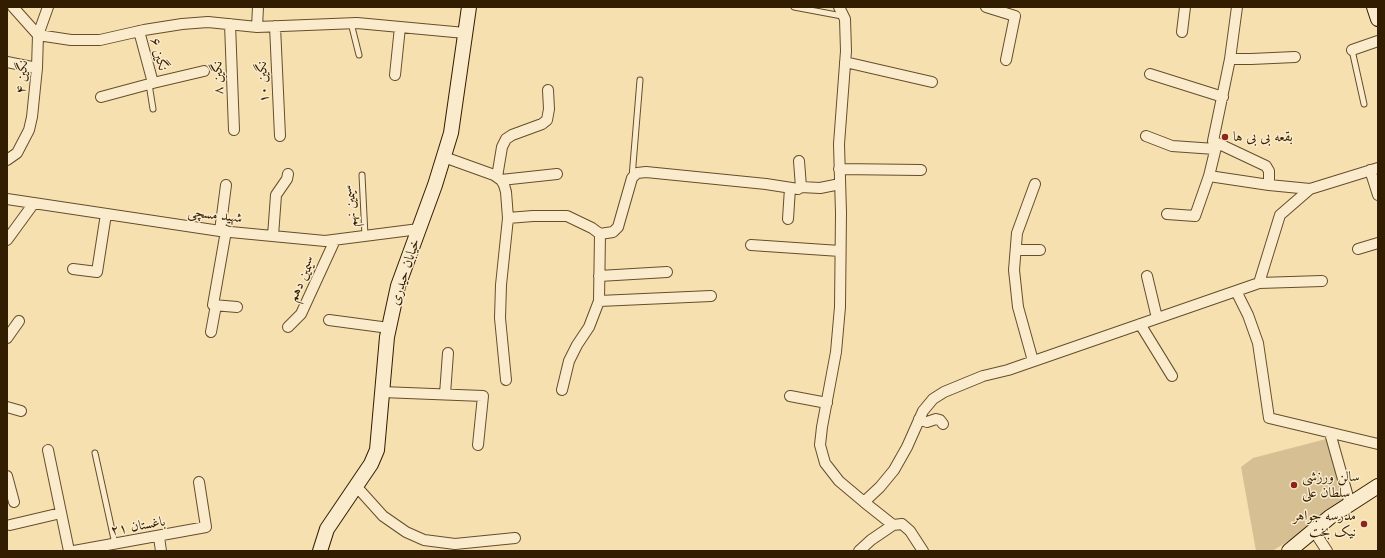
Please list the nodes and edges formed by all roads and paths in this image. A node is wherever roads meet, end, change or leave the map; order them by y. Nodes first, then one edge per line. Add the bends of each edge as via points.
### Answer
1 (13, 7) edge
2 (48, 7) edge
3 (258, 7) edge
4 (469, 7) edge
5 (794, 7) edge
6 (986, 7) edge
7 (1186, 7) edge
8 (1237, 7) edge
9 (1374, 7) edge
10 (841, 11) edge
11 (1378, 19) edge
12 (351, 23) junction
13 (230, 24) junction
14 (275, 26) junction
15 (257, 27) junction
16 (400, 27) junction
17 (139, 31) junction
18 (1182, 32) dead end
19 (465, 33) junction
20 (38, 35) junction
21 (1378, 41) edge
22 (1352, 50) joint
23 (359, 55) dead end
24 (1295, 57) dead end
25 (1230, 58) junction
26 (1006, 60) dead end
27 (7, 62) edge
28 (845, 62) junction
29 (37, 68) junction
30 (204, 71) dead end
31 (1150, 74) dead end
32 (395, 75) dead end
33 (640, 80) dead end
34 (932, 82) dead end
35 (151, 84) junction
36 (548, 90) dead end
37 (101, 97) dead end
38 (1222, 97) junction
39 (1364, 104) dead end
40 (153, 109) dead end
41 (234, 130) dead end
42 (280, 136) dead end
43 (1146, 136) dead end
44 (1216, 146) junction
45 (444, 156) junction
46 (7, 160) edge
47 (799, 161) dead end
48 (839, 169) junction
49 (1374, 169) edge
50 (921, 170) dead end
51 (288, 174) dead end
52 (557, 174) dead end
53 (362, 175) dead end
54 (1209, 176) junction
55 (632, 178) junction
56 (499, 179) junction
57 (840, 184) junction
58 (1035, 184) dead end
59 (226, 186) dead end
60 (1269, 186) junction
61 (801, 187) junction
62 (790, 188) junction
63 (1310, 189) junction
64 (1378, 195) edge
65 (7, 199) edge
66 (34, 203) junction
67 (106, 214) junction
68 (1167, 214) dead end
69 (508, 218) junction
70 (788, 219) dead end
71 (419, 229) junction
72 (223, 231) junction
73 (600, 234) junction
74 (273, 236) junction
75 (365, 236) junction
76 (7, 240) edge
77 (335, 240) junction
78 (1378, 243) edge
79 (751, 245) dead end
80 (1358, 249) dead end
81 (1016, 250) junction
82 (1040, 250) dead end
83 (840, 251) junction
84 (73, 269) dead end
85 (667, 272) dead end
86 (599, 276) junction
87 (1147, 276) dead end
88 (1322, 281) dead end
89 (1259, 282) junction
90 (1236, 291) junction
91 (711, 296) dead end
92 (599, 301) junction
93 (216, 305) junction
94 (237, 307) dead end
95 (1157, 318) junction
96 (329, 320) dead end
97 (19, 322) dead end
98 (1140, 324) junction
99 (288, 327) dead end
100 (389, 328) junction
101 (212, 332) dead end
102 (7, 338) edge
103 (448, 353) dead end
104 (1033, 362) junction
105 (1172, 376) dead end
106 (506, 380) dead end
107 (562, 390) dead end
108 (382, 392) junction
109 (446, 394) junction
110 (790, 396) dead end
111 (827, 403) junction
112 (7, 407) edge
113 (20, 412) dead end
114 (919, 419) junction
115 (943, 424) dead end
116 (1330, 433) junction
117 (1378, 444) edge
118 (478, 445) dead end
119 (48, 450) dead end
120 (95, 453) dead end
121 (7, 476) edge
122 (199, 482) dead end
123 (356, 486) junction
124 (1378, 486) edge
125 (14, 502) dead end
126 (864, 502) junction
127 (1350, 504) junction
128 (61, 513) junction
129 (893, 524) junction
130 (10, 525) dead end
131 (1314, 531) junction
132 (159, 537) junction
133 (515, 538) dead end
134 (115, 544) junction
135 (69, 551) edge
136 (74, 551) edge
137 (161, 551) edge
138 (320, 551) edge
139 (858, 551) edge
140 (923, 551) edge
141 (1289, 551) edge
142 (1327, 551) edge

1 - 20 street
2 - 20 street, نگین ۴
3 - 15 street
4 - 19 street, خیابان حیدری
5 - 10 lane
6 - 26 street via 1015,16
7 - 18 street
8 - 25 street
9 - 11 street
10 - 28 street via 845,19
12 - 14 street
12 - 16 street
12 - 23 lane
13 - 15 street
13 - 17 street via 208,22
13 - 41 street, نگین ۸
14 - 15 street
14 - 42 street, نگین ۱۰
16 - 19 street
16 - 32 street
17 - 20 street via 100,40 58,39
17 - 35 street, نگین ۶
19 - 45 street, خیابان حیدری via 450,133
20 - 29 street, نگین ۴
21 - 22 street
22 - 39 lane
24 - 25 street via 1251,60
25 - 38 street
27 - 29 street
28 - 34 street
28 - 48 street
29 - 46 street, نگین ۴ via 29,130 17,152
30 - 35 street
31 - 38 street
33 - 55 lane
35 - 37 street
35 - 40 lane
36 - 56 street via 547,120 506,139 502,147
38 - 44 street via 1213,141
43 - 44 street via 1172,146
44 - 54 street
44 - 60 street via 1266,166 1269,171
45 - 56 street
45 - 71 street, خیابان حیدری
47 - 61 street
48 - 50 street
48 - 57 street
49 - 63 street
49 - 64 street
51 - 74 street via 276,195
52 - 56 street
53 - 75 lane, سیمین نهم
54 - 60 street
54 - 68 street via 1195,216
55 - 62 street via 637,173 646,172
55 - 73 street via 618,227 613,232
56 - 69 street via 506,192
57 - 61 street via 820,188
57 - 83 street
58 - 81 street via 1017,233
59 - 72 street
60 - 63 street
61 - 62 street
62 - 70 street
63 - 89 street via 1280,216
65 - 66 street, شهید مسچی
66 - 67 street, شهید مسچی
66 - 76 street
67 - 72 street, شهید مسچی
67 - 84 street via 97,272
69 - 73 street via 566,216
69 - 106 street via 500,318
71 - 75 street, شهید مسچی
71 - 100 street, خیابان حیدری via 398,286
72 - 74 street, شهید مسچی
72 - 93 street via 213,305
73 - 86 street
74 - 77 street, شهید مسچی
75 - 77 street, شهید مسچی
77 - 99 street, سیمین دهم via 301,314
78 - 80 street
79 - 83 street
81 - 82 street
81 - 104 street via 1014,270 1018,307
83 - 111 street via 840,307 836,352
85 - 86 street
86 - 92 street
87 - 95 street
88 - 89 street
89 - 90 street
90 - 95 street
90 - 116 street via 1258,343 1269,418
91 - 92 street
92 - 107 street via 589,327 569,361
93 - 94 street
93 - 101 street
95 - 98 street
96 - 100 street
97 - 102 street
98 - 104 street
98 - 105 street
100 - 108 street, خیابان حیدری
103 - 109 street
104 - 114 street via 983,376 944,392 933,399
108 - 109 street
108 - 123 street, خیابان حیدری via 377,450
109 - 118 street via 483,396
110 - 111 street
111 - 126 street via 820,445 825,463 839,481
112 - 113 street
114 - 115 street via 926,422 936,419
114 - 126 street via 894,470
116 - 117 street
116 - 127 street
119 - 128 street
120 - 134 lane
121 - 125 street
122 - 132 street, باغستان ۲۱ via 206,527
123 - 133 street via 383,516 406,532 424,540 455,544
123 - 138 street, خیابان حیدری via 327,529
124 - 127 street
126 - 129 street
127 - 131 street
128 - 130 street
128 - 135 street
129 - 139 street
129 - 140 street via 902,524 910,531
131 - 141 street
131 - 142 street
132 - 134 street, باغستان ۲۱
132 - 137 street
134 - 136 street, باغستان ۲۱

